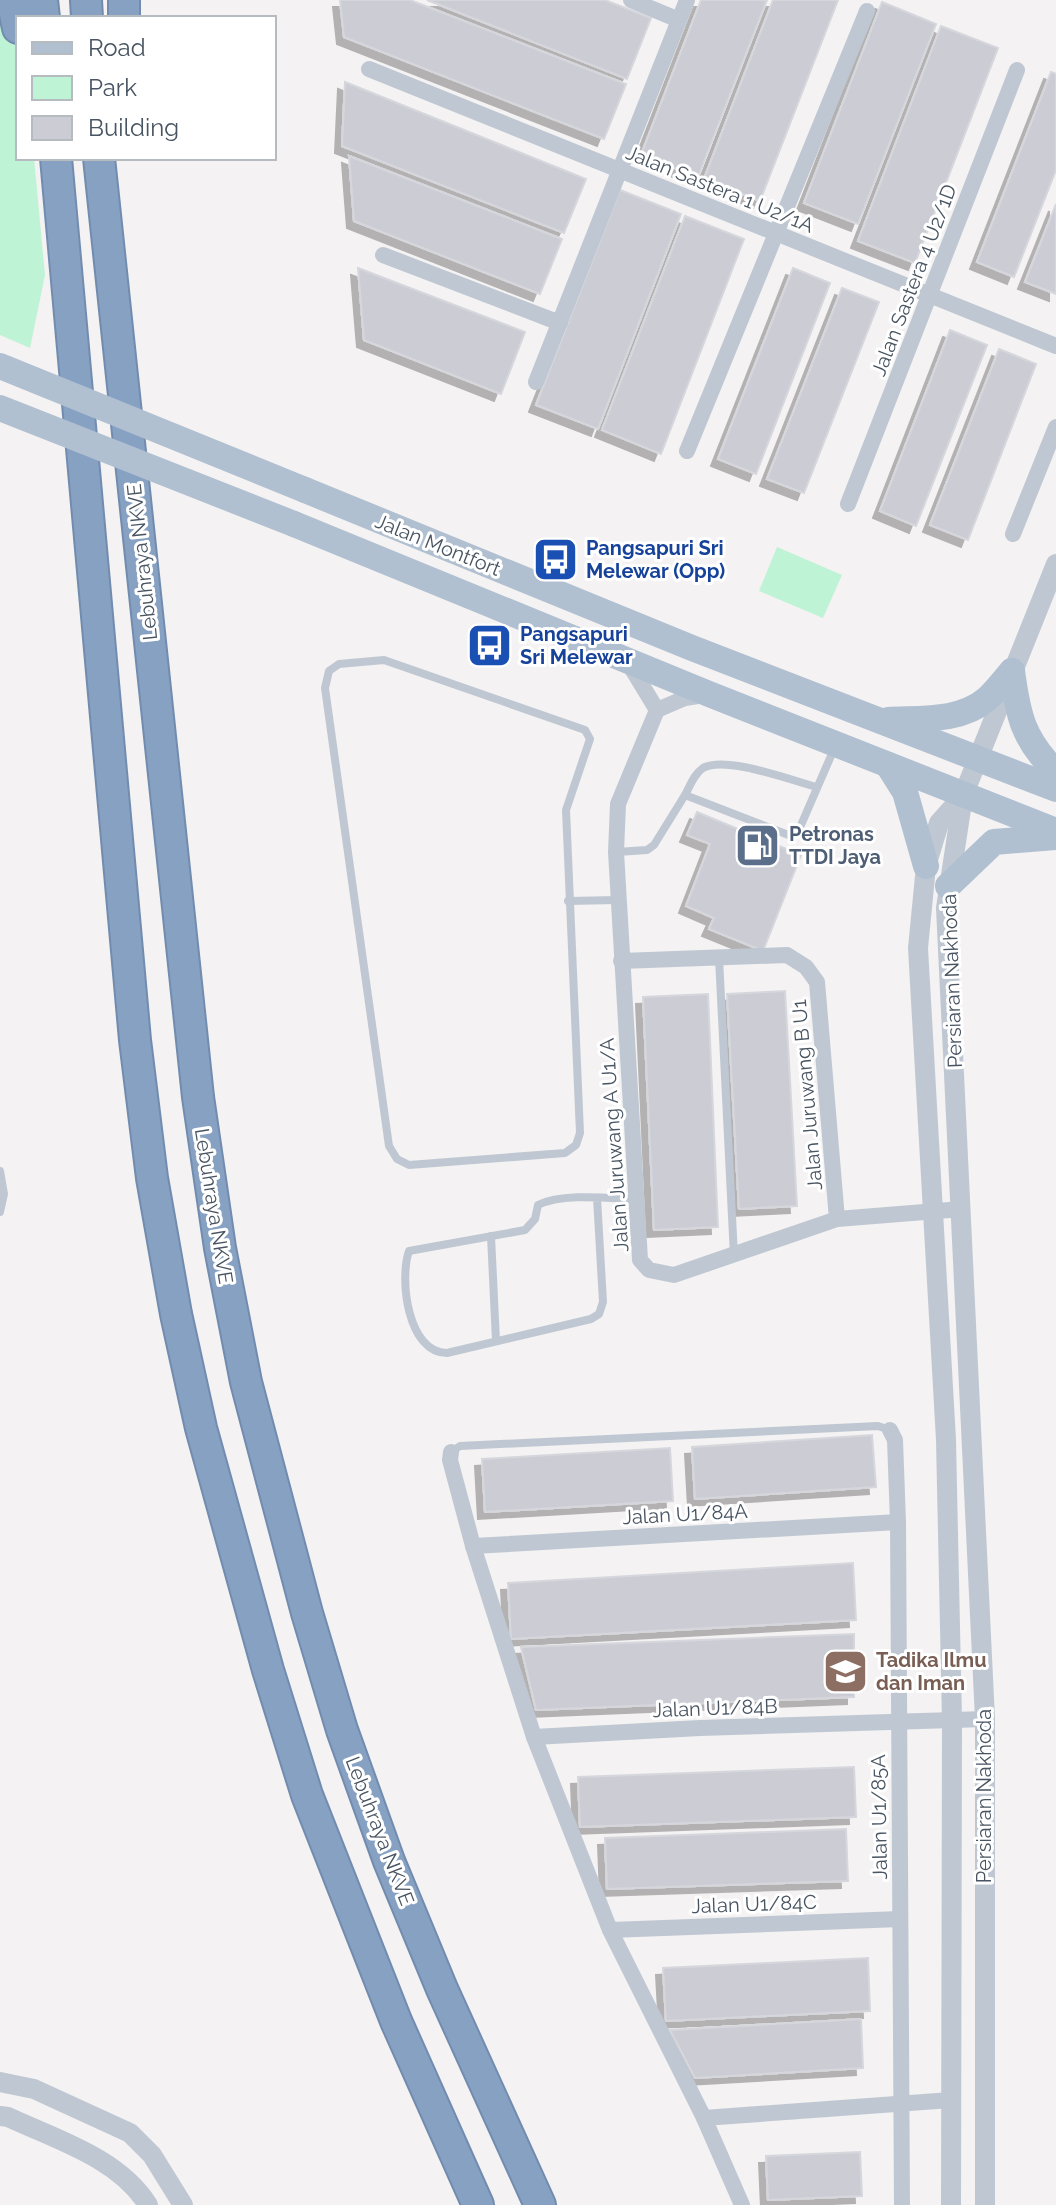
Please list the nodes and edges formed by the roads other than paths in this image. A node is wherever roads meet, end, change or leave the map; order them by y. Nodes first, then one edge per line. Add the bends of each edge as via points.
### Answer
1 (631, 0) edge
2 (687, 0) edge
3 (867, 11) dead end
4 (679, 20) junction
5 (369, 69) dead end
6 (1017, 70) dead end
7 (56, 160) edge
8 (99, 160) edge
9 (114, 160) edge
10 (621, 171) junction
11 (103, 197) junction
12 (776, 233) junction
13 (383, 255) dead end
14 (930, 295) junction
15 (560, 323) junction
16 (1056, 346) edge
17 (0, 366) edge
18 (536, 382) dead end
19 (0, 408) edge
20 (1056, 427) edge
21 (687, 451) dead end
22 (848, 504) dead end
23 (1013, 534) dead end
24 (1056, 564) edge
25 (625, 659) junction
26 (1012, 671) junction
27 (709, 694) junction
28 (657, 710) junction
29 (881, 720) junction
30 (836, 745) junction
31 (977, 758) junction
32 (888, 765) junction
33 (1056, 772) edge
34 (817, 787) junction
35 (1056, 789) edge
36 (685, 795) junction
37 (963, 796) junction
38 (1056, 831) edge
39 (1056, 837) edge
40 (616, 852) junction
41 (926, 866) junction
42 (948, 886) junction
43 (617, 900) junction
44 (568, 901) junction
45 (719, 958) junction
46 (621, 961) junction
47 (0, 1171) edge
48 (597, 1198) junction
49 (636, 1199) junction
50 (962, 1209) junction
51 (933, 1211) junction
52 (0, 1212) edge
53 (837, 1219) junction
54 (491, 1236) junction
55 (734, 1256) junction
56 (496, 1341) junction
57 (890, 1430) joint
58 (451, 1452) joint
59 (898, 1522) junction
60 (473, 1546) junction
61 (985, 1719) junction
62 (952, 1721) junction
63 (898, 1723) junction
64 (534, 1737) junction
65 (900, 1919) junction
66 (610, 1930) junction
67 (0, 2082) edge
68 (951, 2100) junction
69 (901, 2104) junction
70 (0, 2116) edge
71 (704, 2118) junction
72 (148, 2205) edge
73 (183, 2205) edge
74 (478, 2205) edge
75 (540, 2205) edge
76 (742, 2205) edge
77 (902, 2205) edge
78 (951, 2205) edge
79 (985, 2205) edge

1 - 4 street
2 - 4 street
3 - 12 street
4 - 10 street
5 - 10 street, Jalan Sastera 1 U2/1A
6 - 14 street, Jalan Sastera 4 U2/1D
7 - 74 highway via 133,1025 176,1314 231,1544 307,1795 396,2021
8 - 11 highway, Lebuhraya NKVE
9 - 11 highway
10 - 12 street, Jalan Sastera 1 U2/1A
10 - 15 street
11 - 75 highway, Lebuhraya NKVE via 198,1097 246,1382 307,1613 365,1798 442,1989
12 - 14 street, Jalan Sastera 1 U2/1A
12 - 21 street
13 - 15 street
14 - 16 street, Jalan Sastera 1 U2/1A
14 - 22 street, Jalan Sastera 4 U2/1D
15 - 18 street
17 - 29 main road, Jalan Montfort, bridge
19 - 25 main road, Jalan Montfort, bridge
20 - 23 street
24 - 26 street
25 - 27 main road, Jalan Montfort
25 - 28 street
26 - 29 main road via 986,700 953,716
26 - 31 street
26 - 33 main road via 1026,734
27 - 28 street
27 - 30 main road, Jalan Montfort
28 - 40 street, Jalan Juruwang A U1/A via 618,804
29 - 31 main road, Jalan Montfort
30 - 32 main road, Jalan Montfort
30 - 34 lane
31 - 35 main road, Jalan Montfort
31 - 37 street
32 - 37 main road, Jalan Montfort
32 - 41 main road via 905,792
34 - 36 lane via 716,765 703,768
34 - 36 lane via 798,832 791,836
36 - 40 lane via 654,845
37 - 38 main road, Jalan Montfort
37 - 41 street, Persiaran Nakhoda via 939,823
37 - 42 street, Persiaran Nakhoda
39 - 42 main road via 994,842
40 - 43 street, Jalan Juruwang A U1/A
41 - 51 street, Persiaran Nakhoda via 918,948
42 - 50 street, Persiaran Nakhoda
43 - 44 lane
43 - 46 street, Jalan Juruwang A U1/A
44 - 44 lane via 580,1133 576,1145 565,1153 409,1165 397,1159 389,1146 325,688 329,671 339,664 384,660 585,730 590,739 566,810
45 - 46 street, Jalan Juruwang B U1
45 - 53 street, Jalan Juruwang B U1 via 787,955 817,982
45 - 55 lane
46 - 49 street, Jalan Juruwang A U1/A
47 - 52 lane
48 - 49 lane
48 - 54 lane via 549,1200 538,1205 525,1230
48 - 56 lane via 603,1302 599,1314
49 - 55 street, Jalan Juruwang A U1/A via 640,1260 649,1270 674,1275
50 - 51 street, Jalan Juruwang A U1/A
50 - 61 street, Persiaran Nakhoda
51 - 53 street, Jalan Juruwang A U1/A
51 - 62 street, Persiaran Nakhoda via 946,1440
53 - 55 street, Jalan Juruwang A U1/A
54 - 56 lane
54 - 56 lane via 409,1251 405,1262 409,1313 418,1336 432,1351 447,1353
57 - 58 lane via 878,1426 460,1446
57 - 59 street, Jalan U1/85A via 895,1440
58 - 60 street
59 - 60 street, Jalan U1/84A
59 - 63 street, Jalan U1/85A
60 - 64 street
61 - 62 street, Jalan U1/84B
61 - 79 street, Persiaran Nakhoda
62 - 63 street, Jalan U1/84B
62 - 68 street, Persiaran Nakhoda
63 - 64 street, Jalan U1/84B
63 - 65 street, Jalan U1/85A
64 - 66 street
65 - 66 street, Jalan U1/84C
65 - 69 street, Jalan U1/85A
66 - 71 street
67 - 73 street via 34,2089 130,2133 152,2155
68 - 69 street
68 - 78 street, Persiaran Nakhoda
69 - 71 street
69 - 77 street, Jalan U1/85A
70 - 72 street via 105,2163
71 - 76 street

